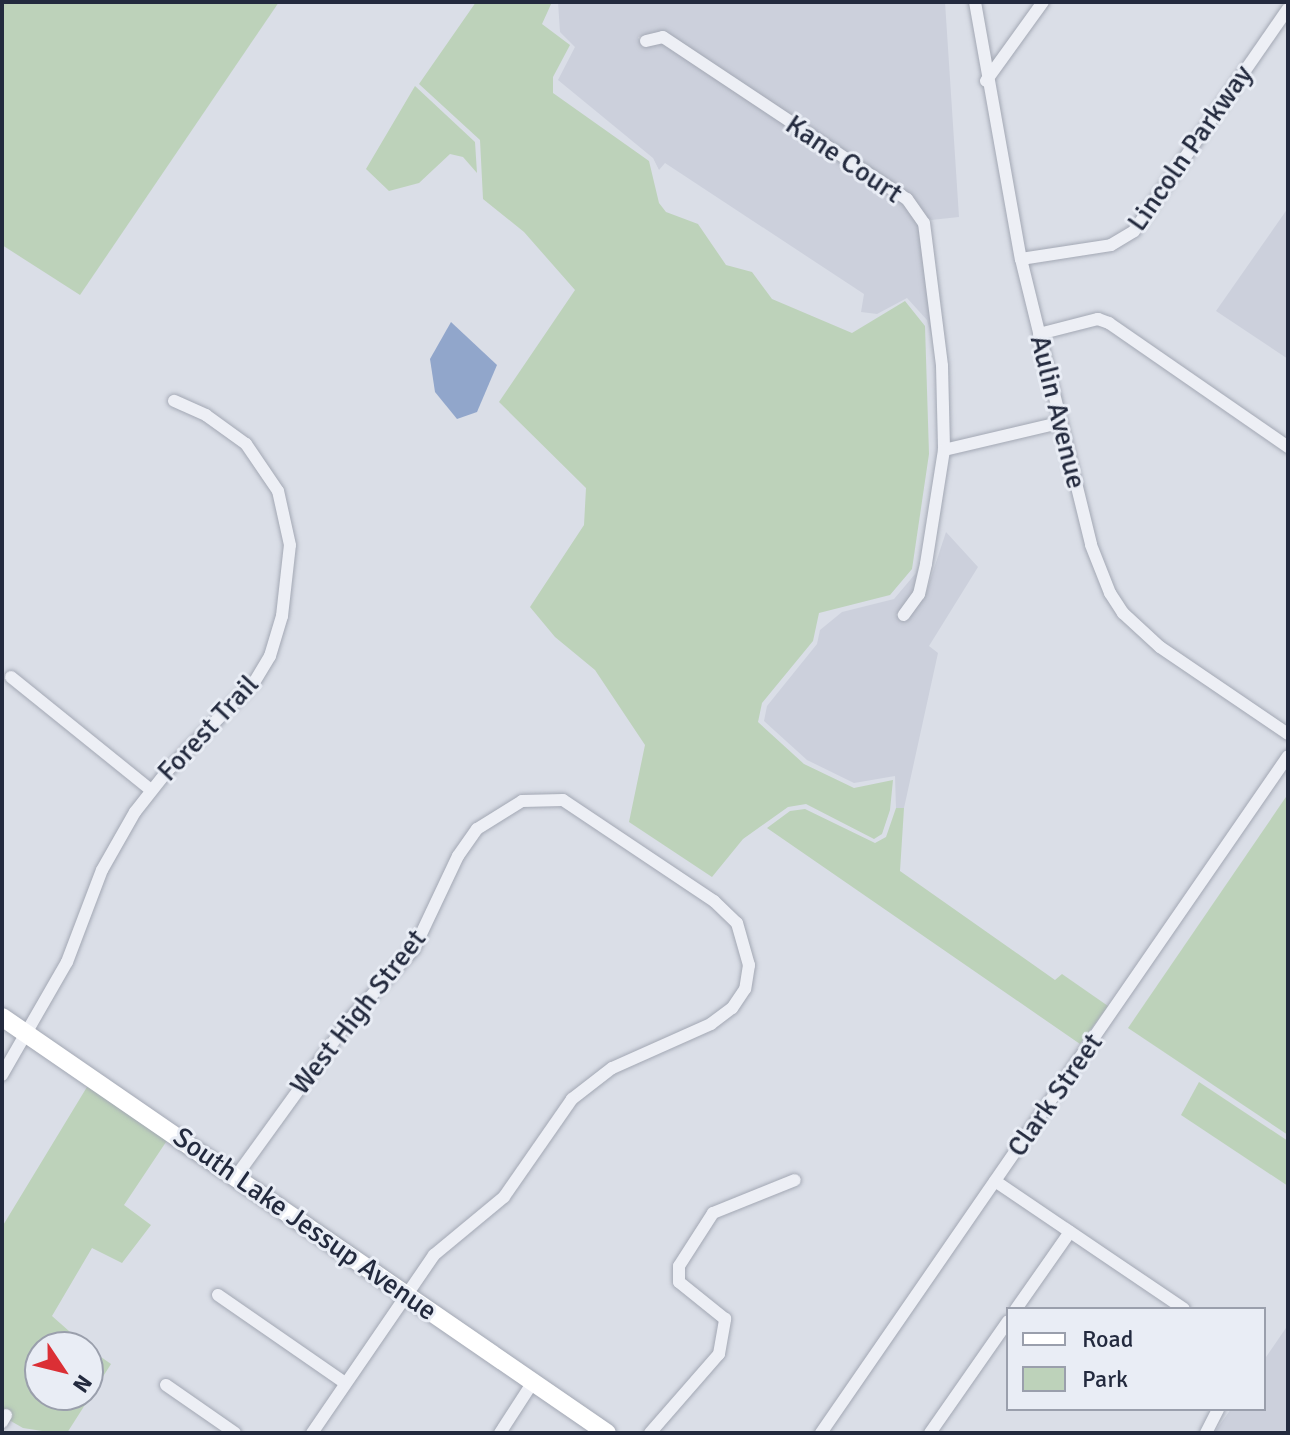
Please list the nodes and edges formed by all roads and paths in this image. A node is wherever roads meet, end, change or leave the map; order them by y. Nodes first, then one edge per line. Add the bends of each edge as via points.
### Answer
1 (975, 2) edge
2 (1043, 2) edge
3 (1288, 9) edge
4 (646, 41) dead end
5 (986, 81) junction
6 (1021, 259) junction
7 (1039, 334) junction
8 (174, 401) dead end
9 (1059, 423) junction
10 (1288, 447) edge
11 (944, 450) junction
12 (904, 615) dead end
13 (11, 677) dead end
14 (1288, 734) edge
15 (1288, 756) edge
16 (151, 790) junction
17 (2, 1017) edge
18 (26, 1033) junction
19 (2, 1075) edge
20 (237, 1175) junction
21 (795, 1180) dead end
22 (995, 1181) junction
23 (1070, 1232) junction
24 (405, 1294) junction
25 (218, 1295) dead end
26 (1017, 1307) edge
27 (1181, 1307) edge
28 (1006, 1324) edge
29 (533, 1382) junction
30 (345, 1383) junction
31 (166, 1385) dead end
32 (1217, 1411) edge
33 (235, 1433) edge
34 (312, 1433) edge
35 (500, 1433) edge
36 (607, 1433) edge
37 (650, 1433) edge
38 (821, 1433) edge
39 (930, 1433) edge
40 (1206, 1433) edge

1 - 5 street, Aulin Avenue
2 - 5 street
3 - 6 street, Lincoln Parkway via 1134,231 1111,245
4 - 11 street, Kane Court via 663,37 907,199 924,223 929,256 942,366
5 - 6 street, Aulin Avenue
6 - 7 street, Aulin Avenue
7 - 9 street, Aulin Avenue
7 - 10 street via 1098,319 1109,323
8 - 16 street, Forest Trail via 206,415 246,444 278,491 290,545 282,616 270,656 232,708
9 - 11 street
9 - 14 street, Aulin Avenue via 1091,545 1123,613 1160,647
11 - 12 street, Kane Court via 923,579
13 - 16 street
15 - 22 street, Clark Street
16 - 18 street, Forest Trail via 102,870 67,962
17 - 18 street, South Lake Jessup Avenue
18 - 19 street, Forest Trail
18 - 20 street, South Lake Jessup Avenue
20 - 24 street, South Lake Jessup Avenue
20 - 24 street, West High Street via 350,1019 414,949 458,856 477,829 522,801 544,796 563,800 630,843 737,923 749,965 745,989 711,1024 589,1083 572,1099 504,1197 448,1241
21 - 37 street via 713,1213 679,1266 679,1282 725,1319 719,1354
22 - 23 street
22 - 38 street, Clark Street
23 - 26 street
23 - 27 street
24 - 29 street, South Lake Jessup Avenue
24 - 30 street
25 - 30 street
28 - 39 street
29 - 35 street
29 - 36 street, South Lake Jessup Avenue
30 - 34 street
31 - 33 street
32 - 40 street

